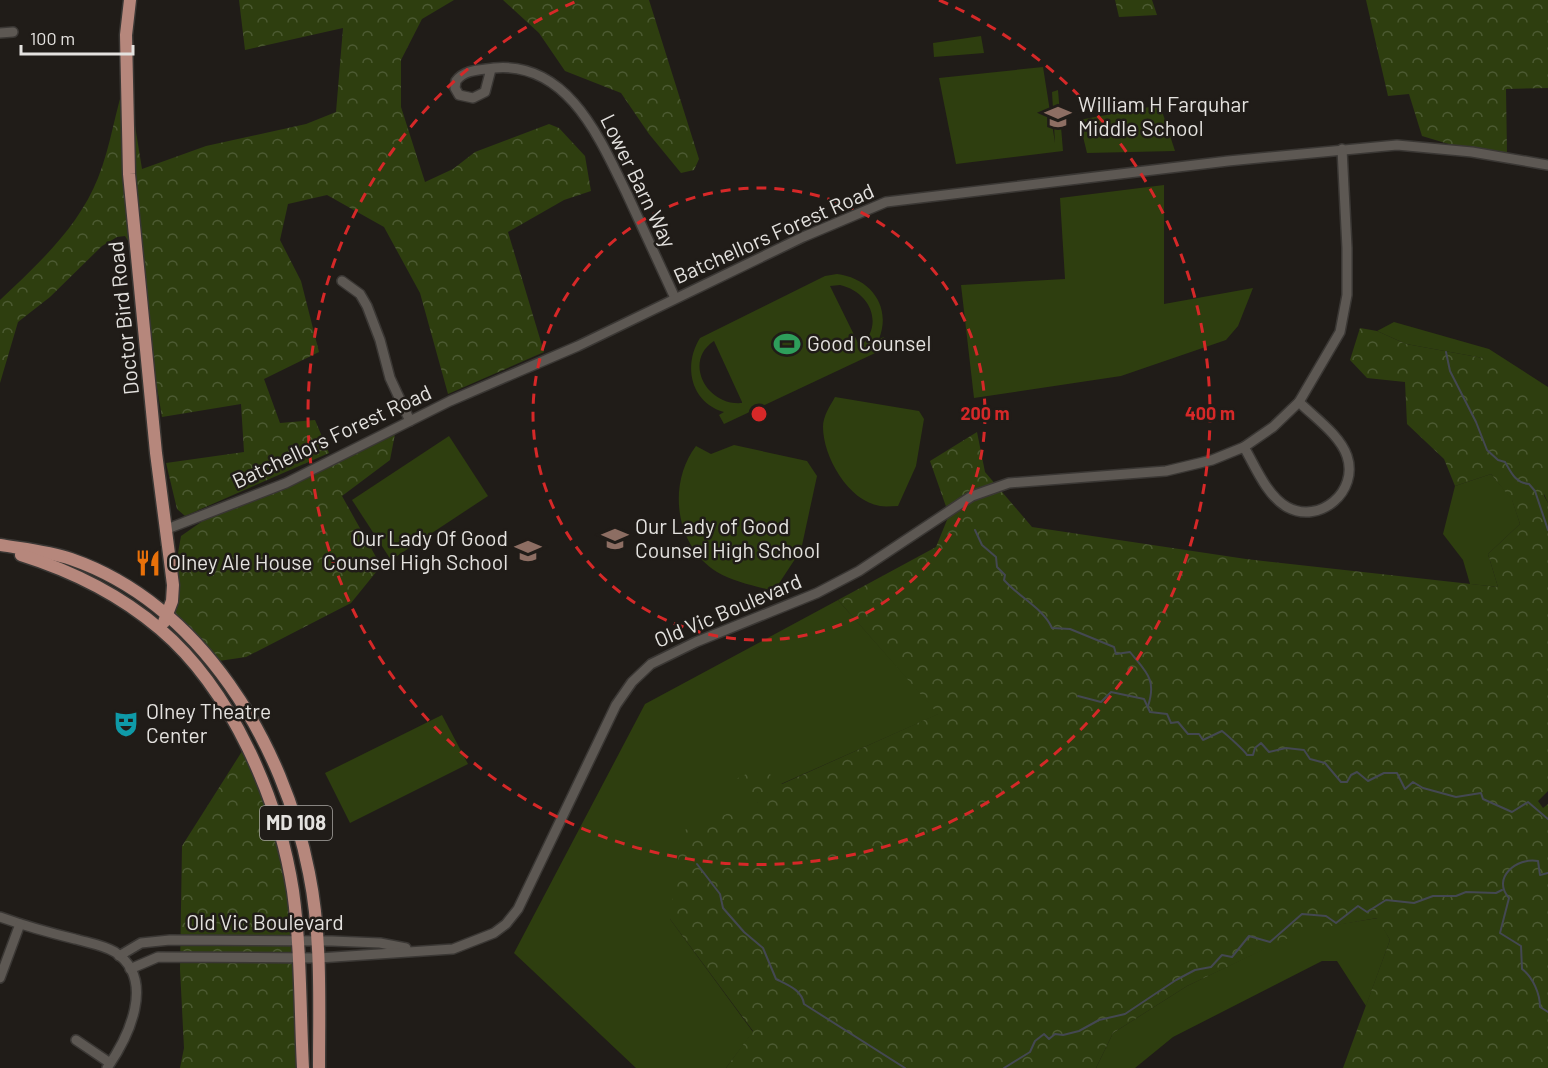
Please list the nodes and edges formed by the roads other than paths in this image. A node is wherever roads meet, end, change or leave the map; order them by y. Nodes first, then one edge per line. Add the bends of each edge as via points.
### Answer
1 (130, 0) edge
2 (13, 32) dead end
3 (0, 33) edge
4 (491, 69) dead end
5 (1342, 149) junction
6 (1548, 165) edge
7 (342, 281) dead end
8 (675, 298) junction
9 (1299, 402) junction
10 (410, 422) junction
11 (1244, 447) junction
12 (167, 529) junction
13 (0, 547) edge
14 (167, 615) junction
15 (160, 629) junction
16 (0, 917) edge
17 (20, 924) junction
18 (170, 940) junction
19 (318, 940) junction
20 (297, 943) junction
21 (413, 950) junction
22 (119, 956) junction
23 (170, 957) junction
24 (298, 958) junction
25 (319, 958) junction
26 (130, 969) junction
27 (0, 978) edge
28 (76, 1040) dead end
29 (109, 1065) edge
30 (303, 1068) edge
31 (319, 1068) edge

1 - 12 main road, Doctor Bird Road via 126,34 129,174
2 - 3 street
4 - 8 street, Lower Barn Way via 518,68 533,73 561,90 580,108 604,147
5 - 6 street, Batchellors Forest Road via 1424,146
5 - 8 street, Batchellors Forest Road via 886,202
5 - 9 street, Old Vic Boulevard via 1347,248 1340,332
7 - 10 street via 360,294 367,306 390,378
8 - 10 street, Batchellors Forest Road
9 - 11 street, Old Vic Boulevard
9 - 11 street via 1347,454 1351,471 1341,496 1330,506 1309,512 1287,507 1270,492
10 - 12 street, Batchellors Forest Road via 286,483
11 - 21 street, Old Vic Boulevard via 1212,460 1166,471 1010,483 972,496 859,571 651,664 616,705 526,896 512,917 494,933 468,945
12 - 14 main road, Doctor Bird Road via 173,585
13 - 14 main road, MD 108 via 44,552 93,568 132,589
13 - 15 main road, MD 108 via 88,580
14 - 15 main road, Doctor Bird Road
14 - 19 main road, MD 108 via 212,662 273,759 309,873
15 - 20 main road, MD 108 via 219,699 257,767 289,867
16 - 17 street
17 - 22 street via 101,946
17 - 27 street
18 - 20 street, Old Vic Boulevard
18 - 22 street, Old Vic Boulevard via 141,943
18 - 23 street
19 - 20 street, Old Vic Boulevard
19 - 21 street, Old Vic Boulevard via 380,943
19 - 25 main road, MD 108
20 - 24 main road, MD 108
21 - 25 street, Old Vic Boulevard
22 - 26 street
23 - 24 street, Old Vic Boulevard
23 - 26 street, Old Vic Boulevard via 148,959
24 - 25 street, Old Vic Boulevard
24 - 30 main road, MD 108
25 - 31 main road, MD 108
26 - 29 street via 136,992 133,1021 124,1044
28 - 29 street

